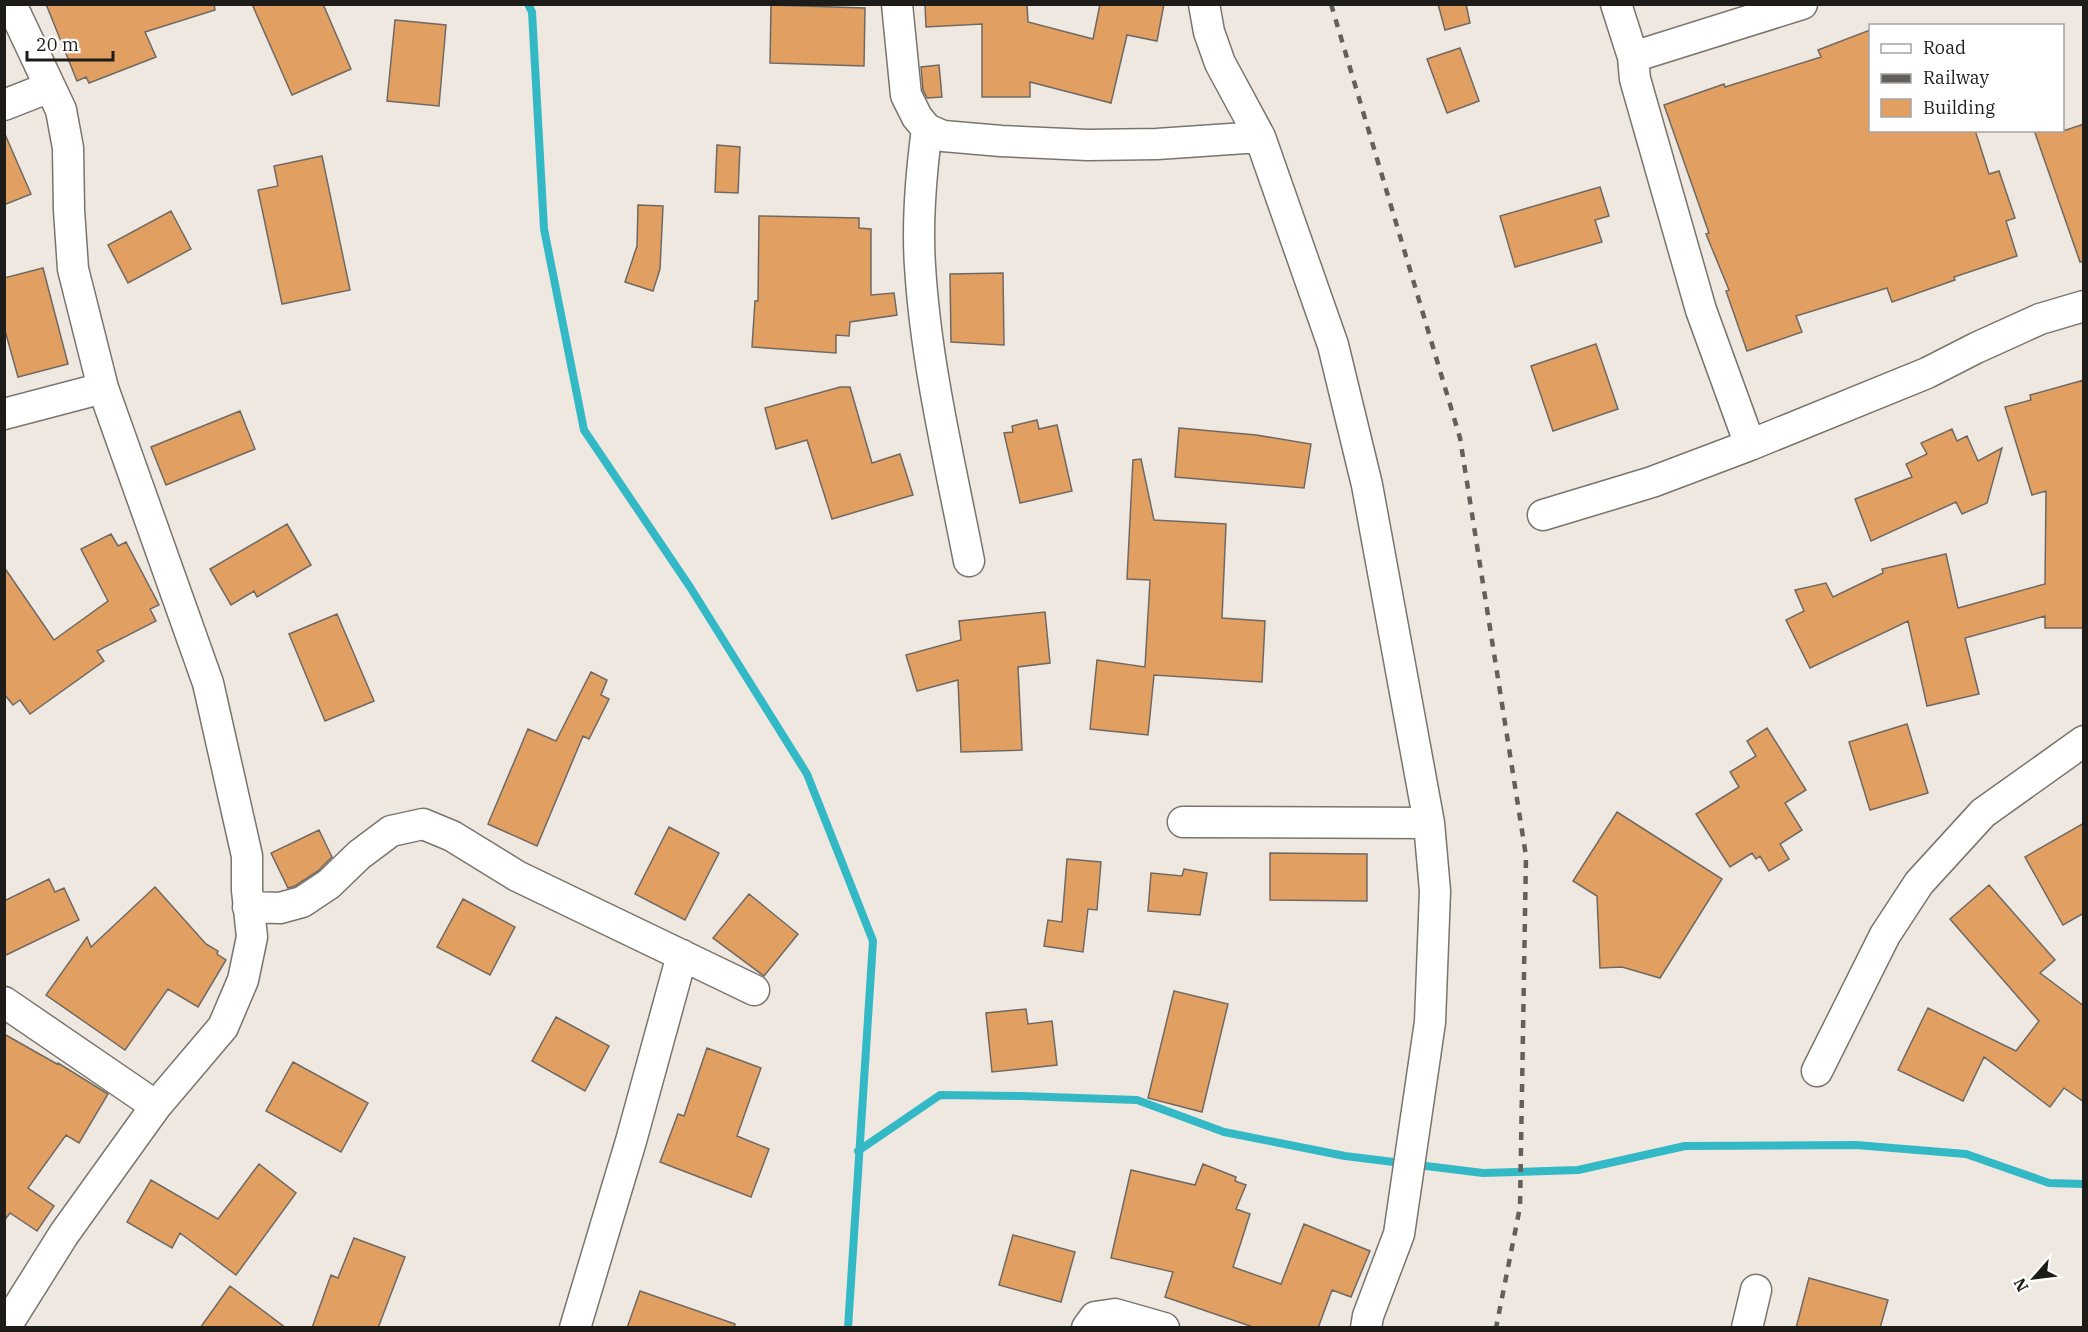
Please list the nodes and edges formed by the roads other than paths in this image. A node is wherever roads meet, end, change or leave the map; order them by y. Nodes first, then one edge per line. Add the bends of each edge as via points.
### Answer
1 (11, 4) edge
2 (897, 4) edge
3 (1204, 4) edge
4 (1616, 4) edge
5 (1802, 4) edge
6 (1632, 57) junction
7 (50, 87) junction
8 (4, 105) edge
9 (927, 129) junction
10 (1260, 137) junction
11 (2084, 306) edge
12 (103, 388) junction
13 (4, 414) edge
14 (1750, 445) junction
15 (1543, 514) dead end
16 (969, 561) dead end
17 (2084, 741) edge
18 (1183, 822) dead end
19 (1429, 823) junction
20 (248, 907) junction
21 (682, 955) junction
22 (754, 990) dead end
23 (4, 1002) edge
24 (1817, 1071) dead end
25 (156, 1106) junction
26 (1756, 1290) dead end
27 (5, 1328) edge
28 (575, 1328) edge
29 (1087, 1328) edge
30 (1164, 1328) edge
31 (1366, 1328) edge
32 (1747, 1328) edge

1 - 7 street
2 - 9 street via 906,95
3 - 10 street via 1220,63
4 - 6 street
5 - 6 street
6 - 14 street via 1701,310
7 - 8 street
7 - 12 street via 62,110 68,148 73,269
9 - 10 street via 943,136 1088,145
9 - 16 street via 921,174 920,266 933,378
10 - 19 street via 1333,345 1367,485
11 - 14 street via 2040,319 1927,373
12 - 13 street
12 - 20 street via 208,683 247,856
14 - 15 street via 1652,482
17 - 24 street via 1983,813 1918,883 1885,935
18 - 19 street
19 - 31 street via 1435,891 1430,1022 1400,1234
20 - 21 street via 280,908 302,902 391,831 423,824 452,836 517,876
20 - 25 street via 252,937 243,980 223,1027
21 - 22 street
21 - 28 street
23 - 25 street
25 - 27 street via 64,1234
26 - 32 street
29 - 30 street via 1095,1317 1115,1314

